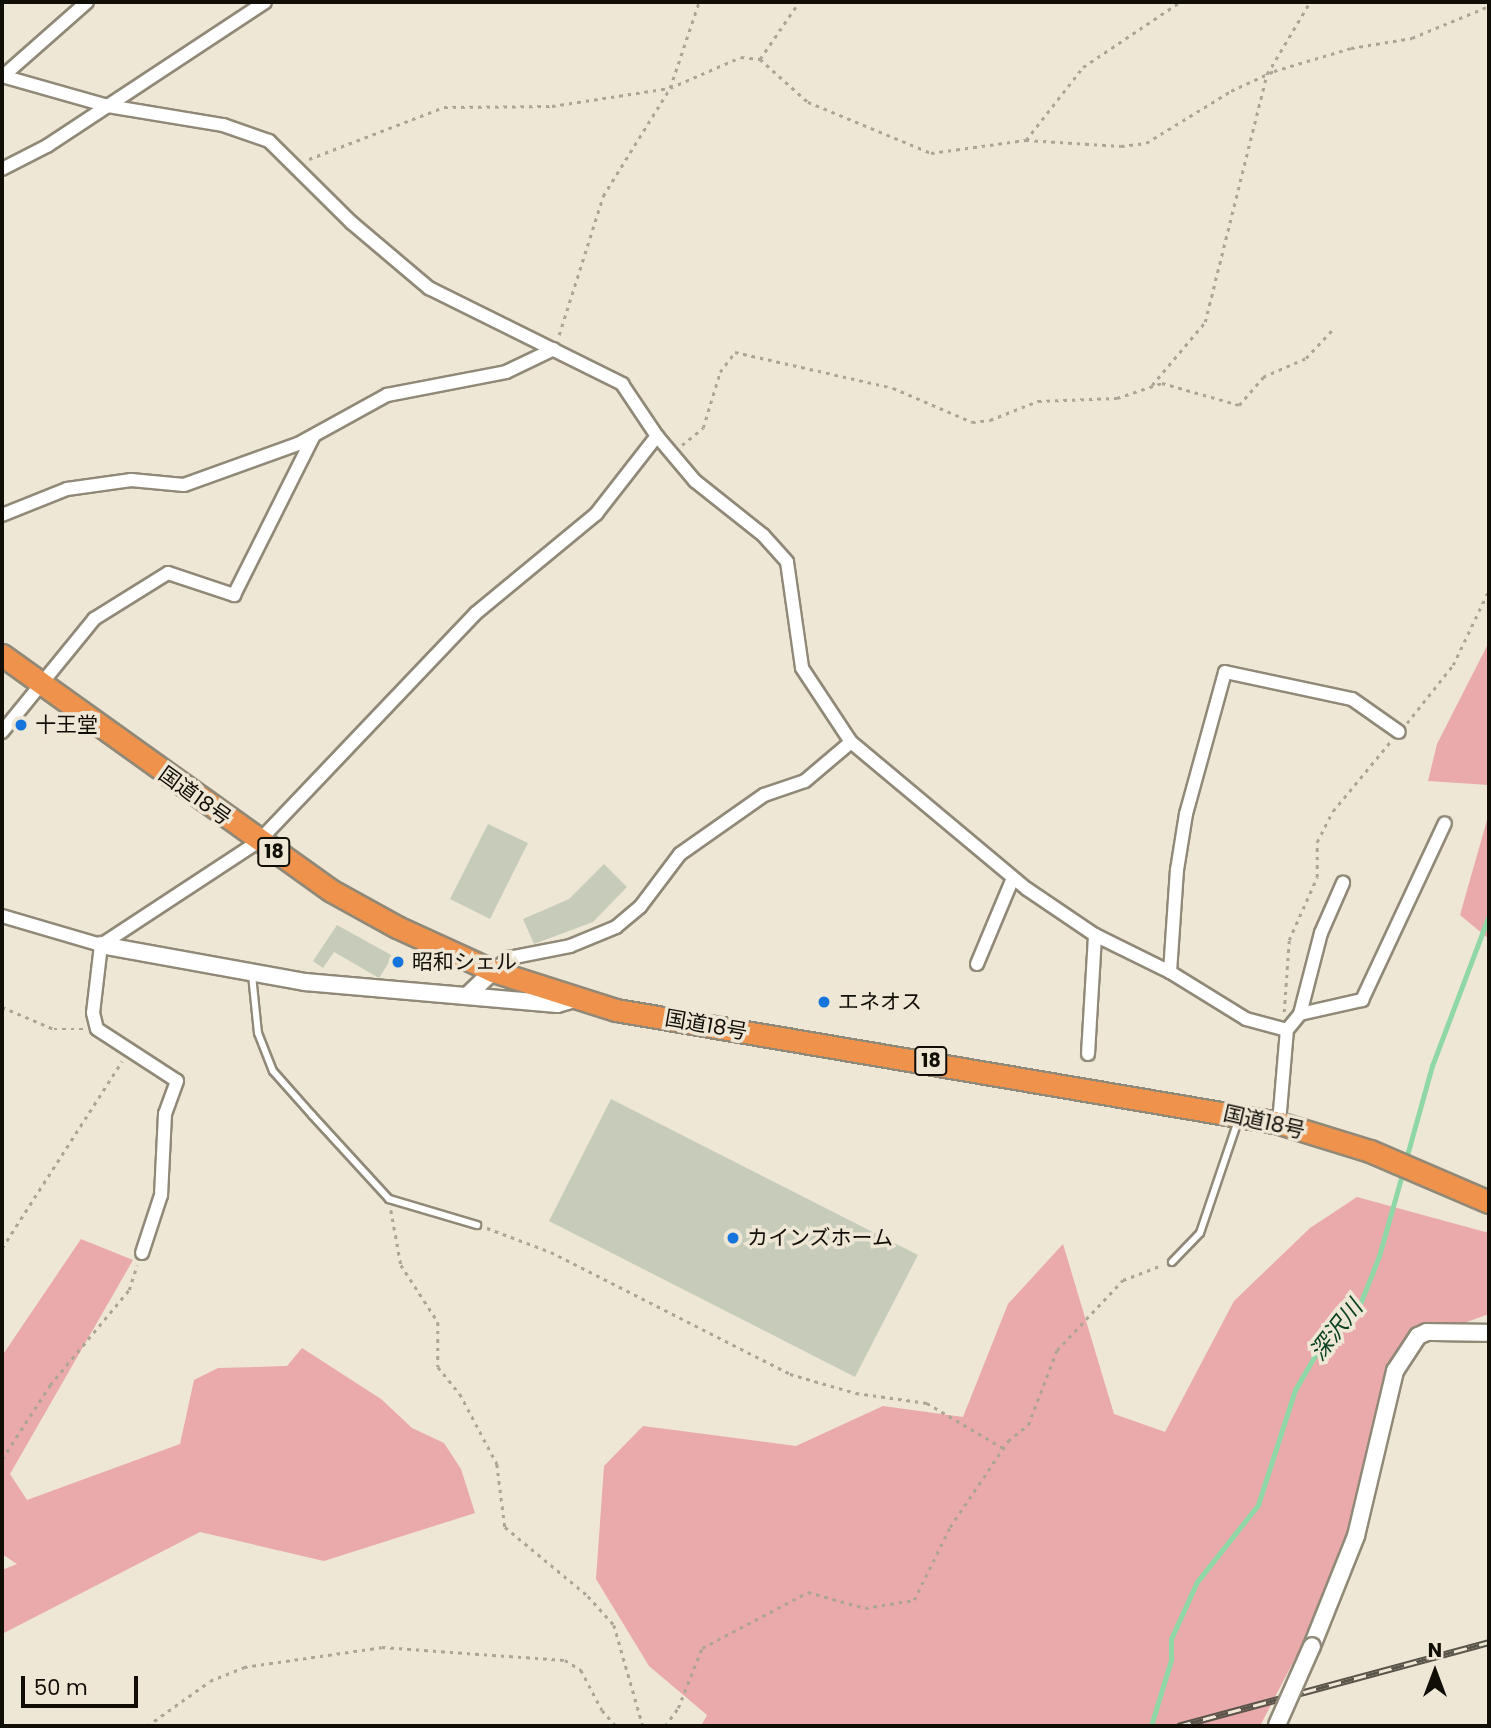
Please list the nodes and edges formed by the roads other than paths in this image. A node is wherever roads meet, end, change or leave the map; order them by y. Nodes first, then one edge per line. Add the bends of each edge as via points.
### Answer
1 (87, 2) edge
2 (265, 2) edge
3 (2, 76) edge
4 (107, 106) junction
5 (2, 169) edge
6 (554, 349) junction
7 (314, 436) junction
8 (657, 436) junction
9 (2, 515) edge
10 (2, 655) edge
11 (43, 685) junction
12 (2, 732) edge
13 (1399, 732) road end
14 (851, 742) junction
15 (1445, 823) dead end
16 (258, 842) junction
17 (1013, 878) junction
18 (1343, 883) dead end
19 (2, 916) edge
20 (1095, 935) junction
21 (101, 944) junction
22 (977, 964) dead end
23 (494, 971) junction
24 (1170, 972) junction
25 (252, 975) junction
26 (467, 996) junction
27 (574, 999) junction
28 (1300, 1014) junction
29 (1287, 1030) junction
30 (1088, 1054) dead end
31 (1240, 1116) junction
32 (1284, 1124) junction
33 (1486, 1199) edge
34 (477, 1225) road end
35 (142, 1253) road end
36 (1172, 1262) road end
37 (1489, 1333) edge
38 (1277, 1726) edge

1 - 3 street
2 - 4 street
3 - 4 street
4 - 5 street
4 - 6 street via 223,125 269,141 352,223 429,288
6 - 7 street via 506,372 387,395
6 - 8 street via 622,384
7 - 9 street via 184,485 131,480 67,489
7 - 11 street via 234,595 168,573 94,619
8 - 14 street via 695,481 788,562 802,668
8 - 16 street via 596,514 476,613
10 - 11 highway, 国道18号 / 18
11 - 12 street
11 - 16 highway, 国道18号 / 18
13 - 24 street via 1352,699 1225,672 1186,814
14 - 17 street
14 - 23 street via 805,781 764,795 680,853 640,906 616,927 570,946 509,958
15 - 28 street via 1362,1000
16 - 21 street
16 - 23 highway, 国道18号 / 18 via 363,909
17 - 20 street
17 - 22 street
18 - 28 street via 1321,933
19 - 21 street
20 - 24 street
20 - 30 street
21 - 25 street
21 - 35 street via 93,1013 97,1029 127,1053 177,1081 165,1114 161,1195
23 - 26 street
23 - 27 highway, 国道18号 / 18
24 - 29 street via 1245,1019
25 - 26 street
25 - 34 lane via 258,1033 273,1071 389,1199
26 - 27 street via 557,1004
27 - 31 highway, 国道18号 / 18
28 - 29 street
29 - 32 street
31 - 32 highway, 国道18号 / 18
31 - 36 lane via 1200,1233
32 - 33 highway, 国道18号 / 18 via 1454,1183
37 - 38 street, bridge via 1427,1332 1418,1336 1395,1371 1356,1536

